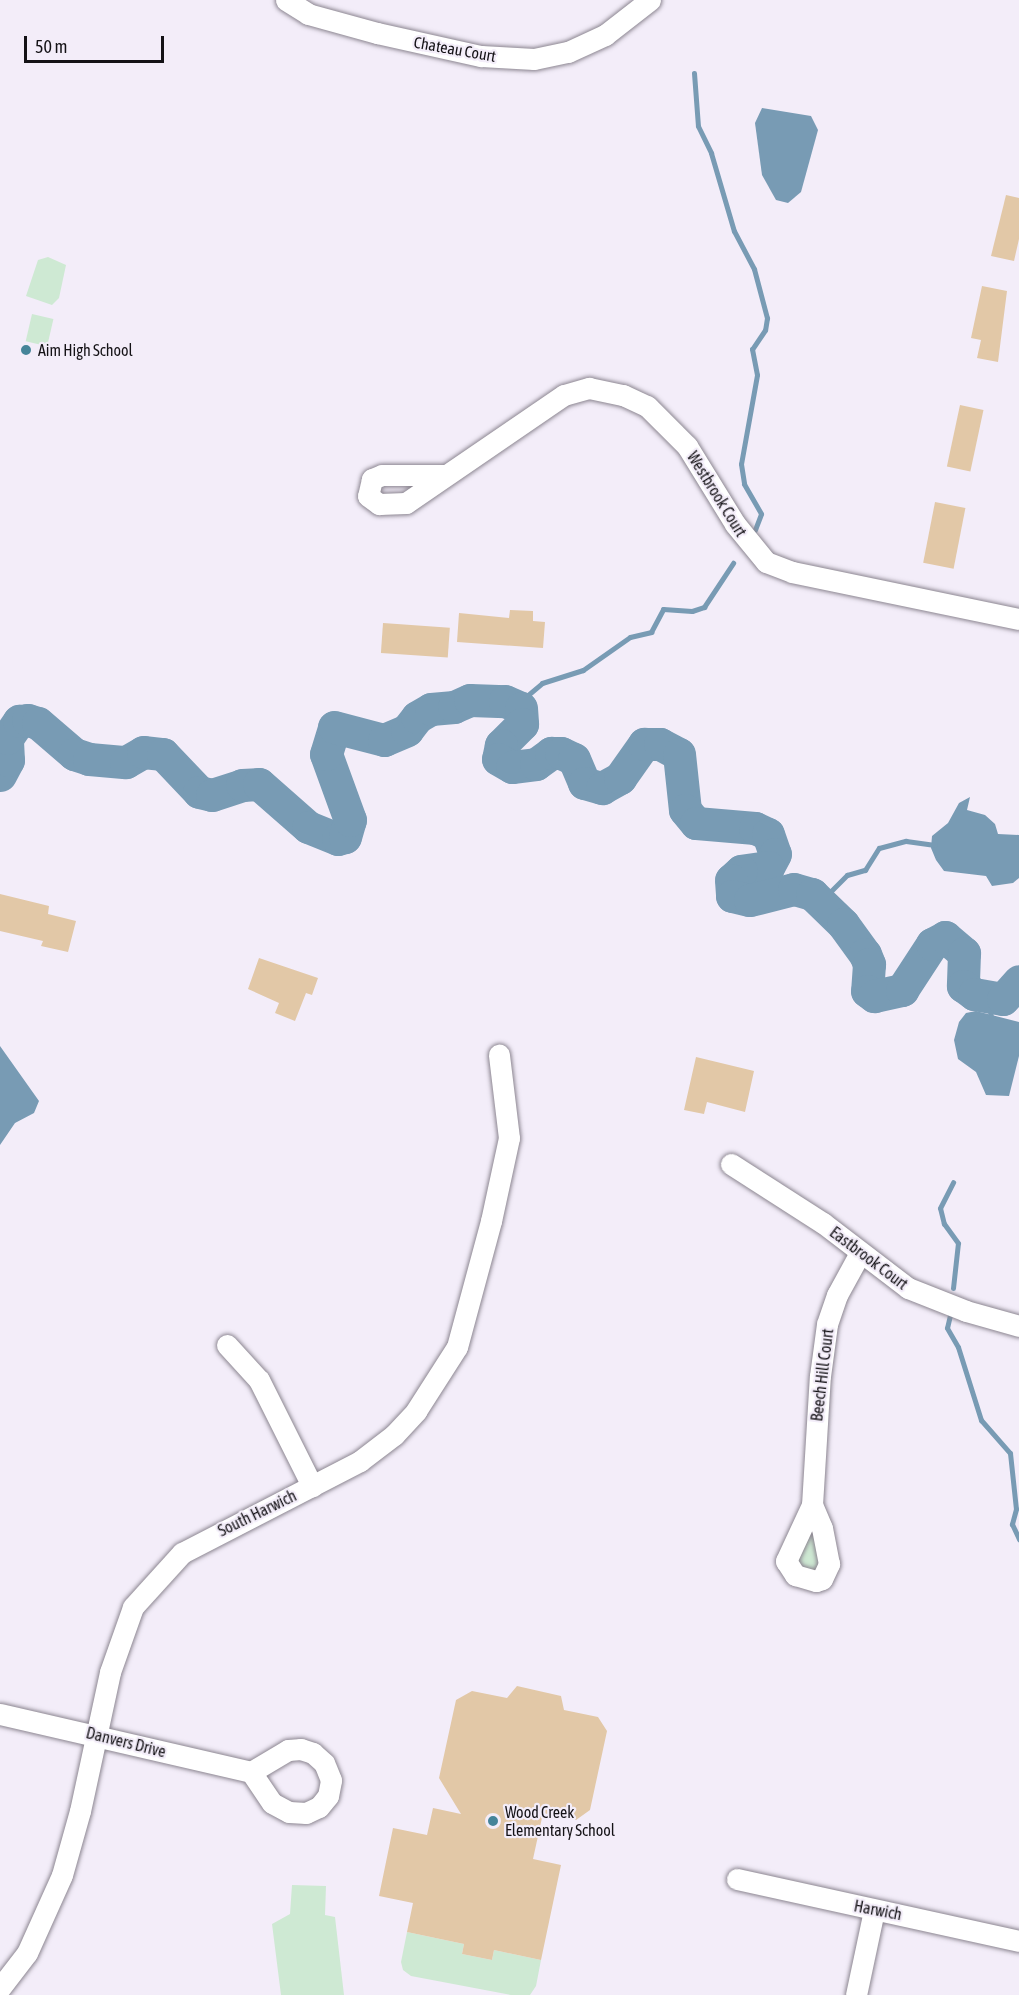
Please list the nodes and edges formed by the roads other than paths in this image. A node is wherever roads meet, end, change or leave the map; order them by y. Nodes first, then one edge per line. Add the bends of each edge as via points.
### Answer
1 (286, 0) edge
2 (650, 0) edge
3 (445, 475) dead end
4 (1018, 614) edge
5 (499, 1055) dead end
6 (731, 1164) dead end
7 (860, 1253) junction
8 (1019, 1326) edge
9 (227, 1345) dead end
10 (312, 1486) junction
11 (812, 1505) dead end
12 (0, 1714) edge
13 (98, 1734) junction
14 (251, 1772) dead end
15 (736, 1879) dead end
16 (874, 1910) junction
17 (1019, 1941) edge
18 (0, 1988) edge
19 (856, 1995) edge

1 - 2 street, Chateau Court via 308,14 377,33 481,56 534,59 568,52 605,35
3 - 4 street, Westbrook Court via 564,395 589,388 623,395 647,406 687,446 735,524 766,562 792,572
5 - 10 street, South Harwich via 509,1138 457,1347 416,1411 394,1435 360,1461
6 - 7 street, Eastbrook Court via 814,1217
7 - 8 street, Eastbrook Court via 908,1288
7 - 11 street, Beech Hill Court via 842,1284 827,1324
9 - 10 street via 259,1380
10 - 13 street, South Harwich via 214,1534 182,1553 157,1577 133,1607
12 - 13 street, Danvers Drive
13 - 14 street, Danvers Drive
13 - 18 street, South Harwich via 77,1822 47,1914 27,1953
15 - 16 street, Harwich
16 - 17 street, Harwich
16 - 19 street

